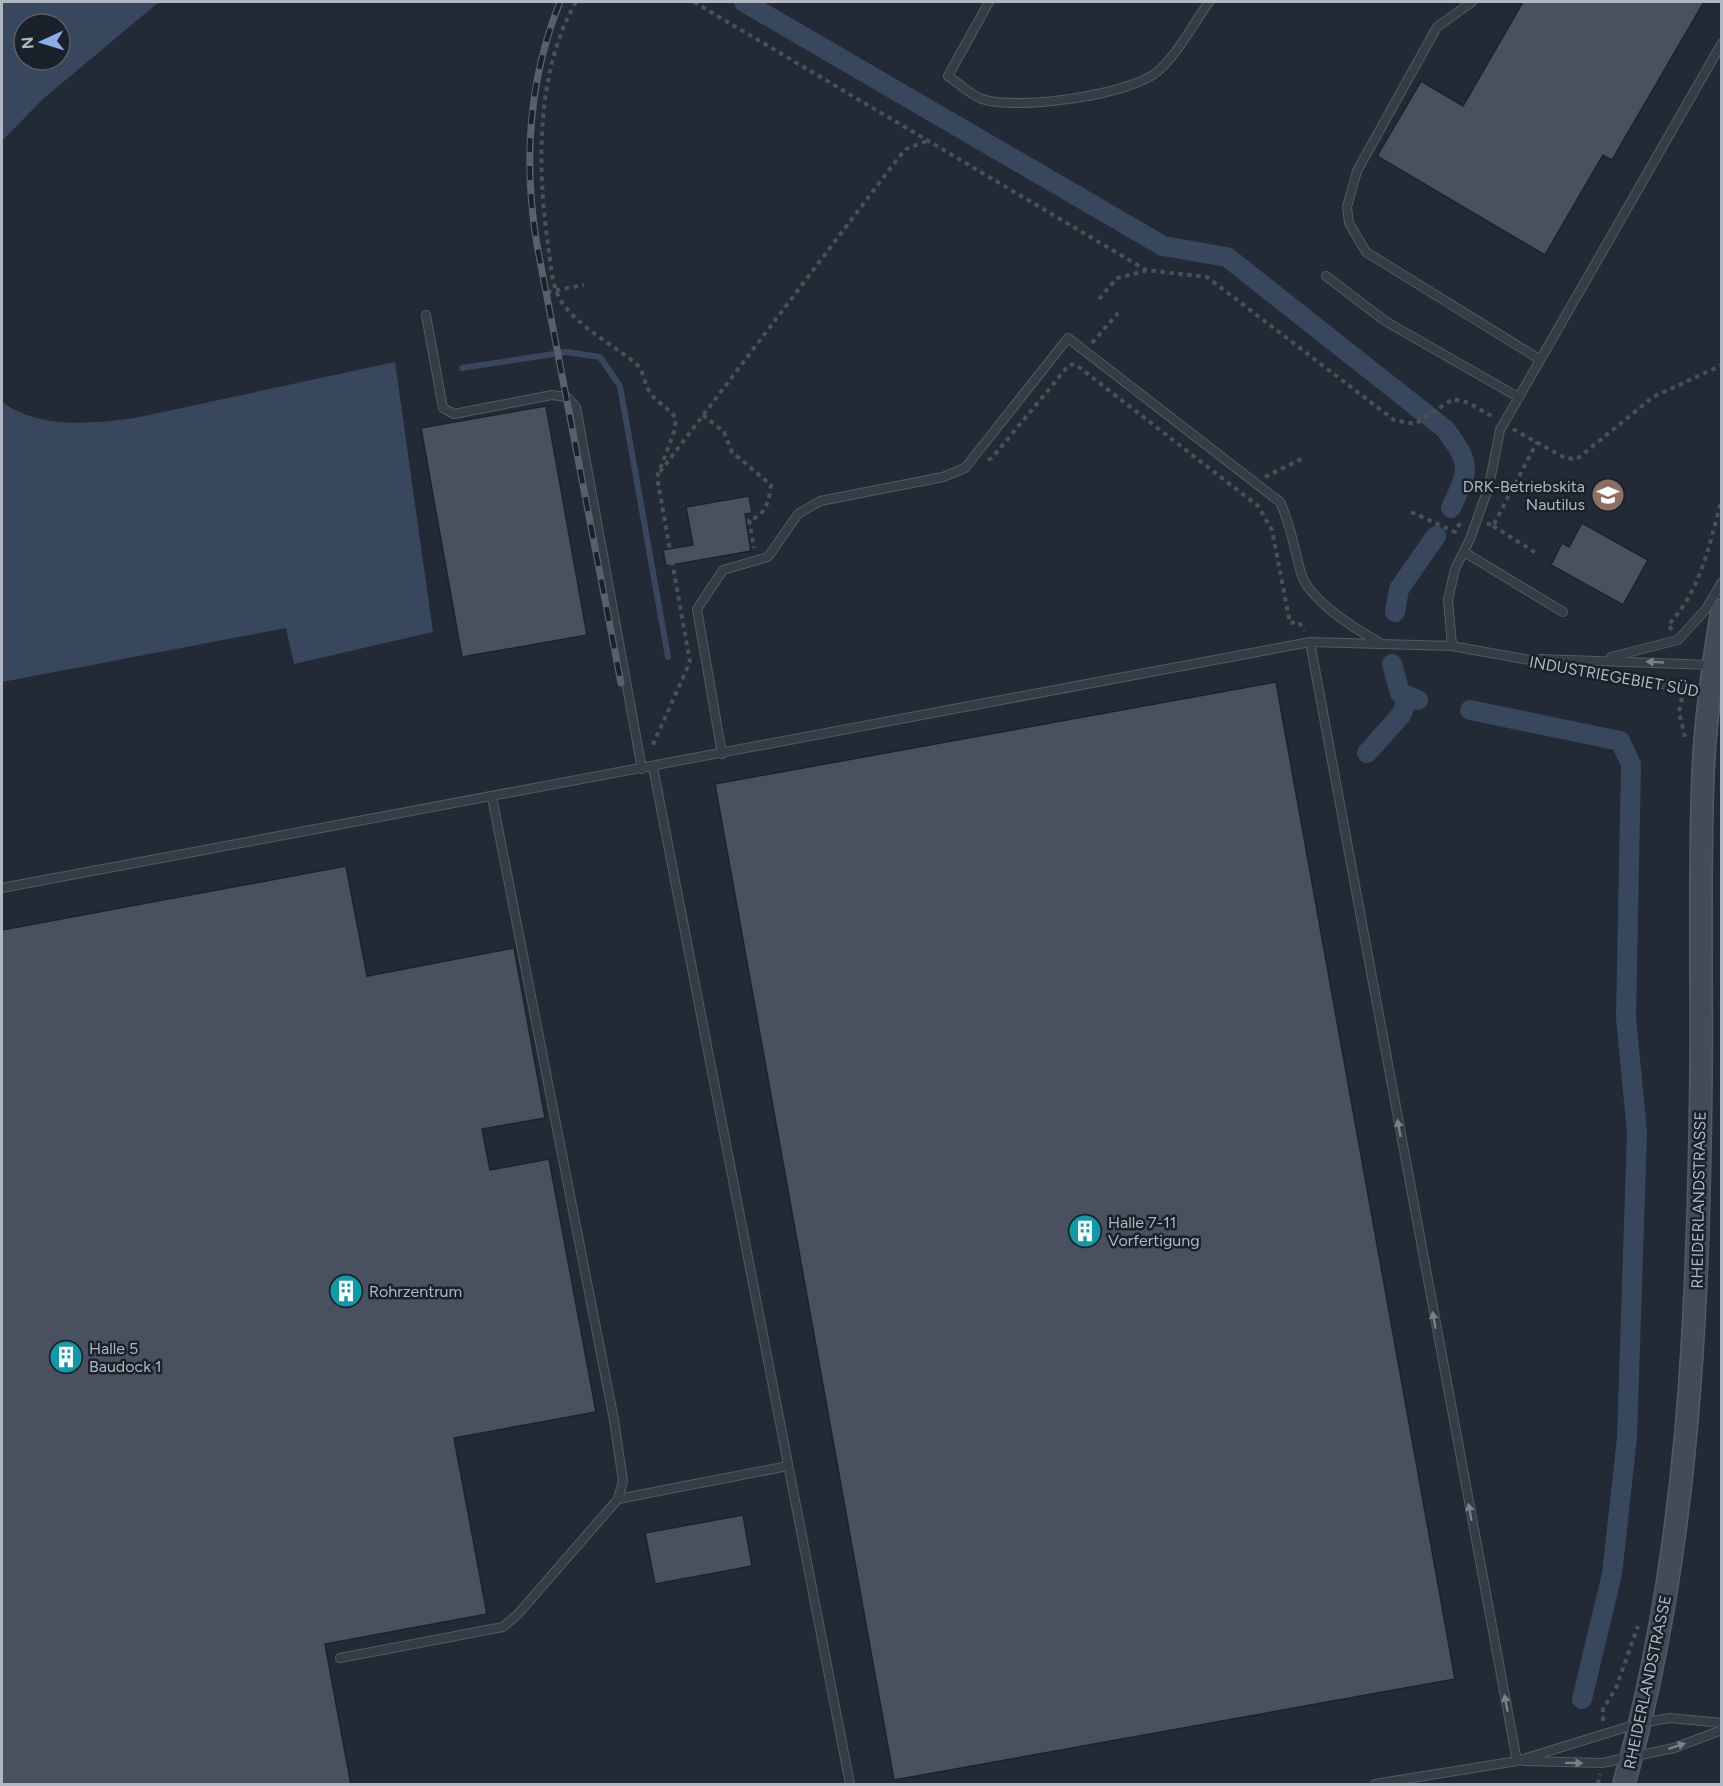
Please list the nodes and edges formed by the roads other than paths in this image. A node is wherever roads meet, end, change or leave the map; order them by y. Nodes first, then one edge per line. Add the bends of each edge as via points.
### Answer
1 (989, 2) edge
2 (1209, 2) edge
3 (1472, 2) edge
4 (1722, 43) edge
5 (1326, 276) dead end
6 (426, 315) dead end
7 (1539, 359) junction
8 (1518, 397) junction
9 (1464, 552) junction
10 (1722, 582) edge
11 (1722, 610) edge
12 (1563, 612) dead end
13 (1310, 642) junction
14 (1383, 644) junction
15 (1452, 646) junction
16 (1518, 659) junction
17 (1602, 660) junction
18 (1713, 665) junction
19 (1710, 693) junction
20 (723, 754) junction
21 (653, 767) junction
22 (642, 769) junction
23 (492, 797) junction
24 (2, 888) edge
25 (788, 1466) junction
26 (618, 1499) junction
27 (340, 1658) dead end
28 (1641, 1723) junction
29 (1722, 1723) edge
30 (1722, 1730) edge
31 (1631, 1758) junction
32 (1517, 1761) junction
33 (850, 1785) edge
34 (1375, 1785) edge
35 (1624, 1785) edge

1 - 2 lane via 948,76 980,98 1020,104 1105,93 1141,83 1167,62
3 - 7 lane via 1437,27 1357,171 1347,207 1349,223 1366,252
4 - 7 lane
5 - 8 lane via 1385,321
6 - 22 lane via 442,408 454,414 552,395 567,397 576,407
7 - 8 lane
8 - 9 lane via 1503,423 1489,486
9 - 12 lane
9 - 15 lane via 1455,569 1448,600
10 - 17 lane, INDUSTRIEGEBIET SÜD via 1706,609 1678,640
11 - 18 main road, RHEIDERLANDSTRASSE
13 - 14 lane, INDUSTRIEGEBIET SÜD
13 - 20 lane, INDUSTRIEGEBIET SÜD
32 -> 13 lane
14 - 15 lane, INDUSTRIEGEBIET SÜD
14 - 20 lane via 1360,632 1315,596 1301,575 1280,502 1068,338 965,468 943,477 820,501 798,514 768,557 723,570 697,609
15 - 16 lane, INDUSTRIEGEBIET SÜD
16 - 17 lane, INDUSTRIEGEBIET SÜD
16 - 19 lane, INDUSTRIEGEBIET SÜD
18 -> 17 lane, INDUSTRIEGEBIET SÜD
18 - 19 main road, RHEIDERLANDSTRASSE
19 - 28 main road, RHEIDERLANDSTRASSE via 1703,772 1701,1101 1689,1428 1674,1551
20 - 21 lane, INDUSTRIEGEBIET SÜD
21 - 22 lane, INDUSTRIEGEBIET SÜD
21 - 25 lane
22 - 23 lane, INDUSTRIEGEBIET SÜD
23 - 24 lane, INDUSTRIEGEBIET SÜD
23 - 26 lane via 615,1420 623,1481
25 - 26 lane
25 - 33 lane
26 - 27 lane via 503,1627
28 - 29 lane via 1670,1718
28 - 31 main road, RHEIDERLANDSTRASSE
28 - 32 lane
31 -> 30 lane via 1674,1748
32 -> 31 lane via 1602,1763
31 - 35 main road, RHEIDERLANDSTRASSE
32 - 34 lane

